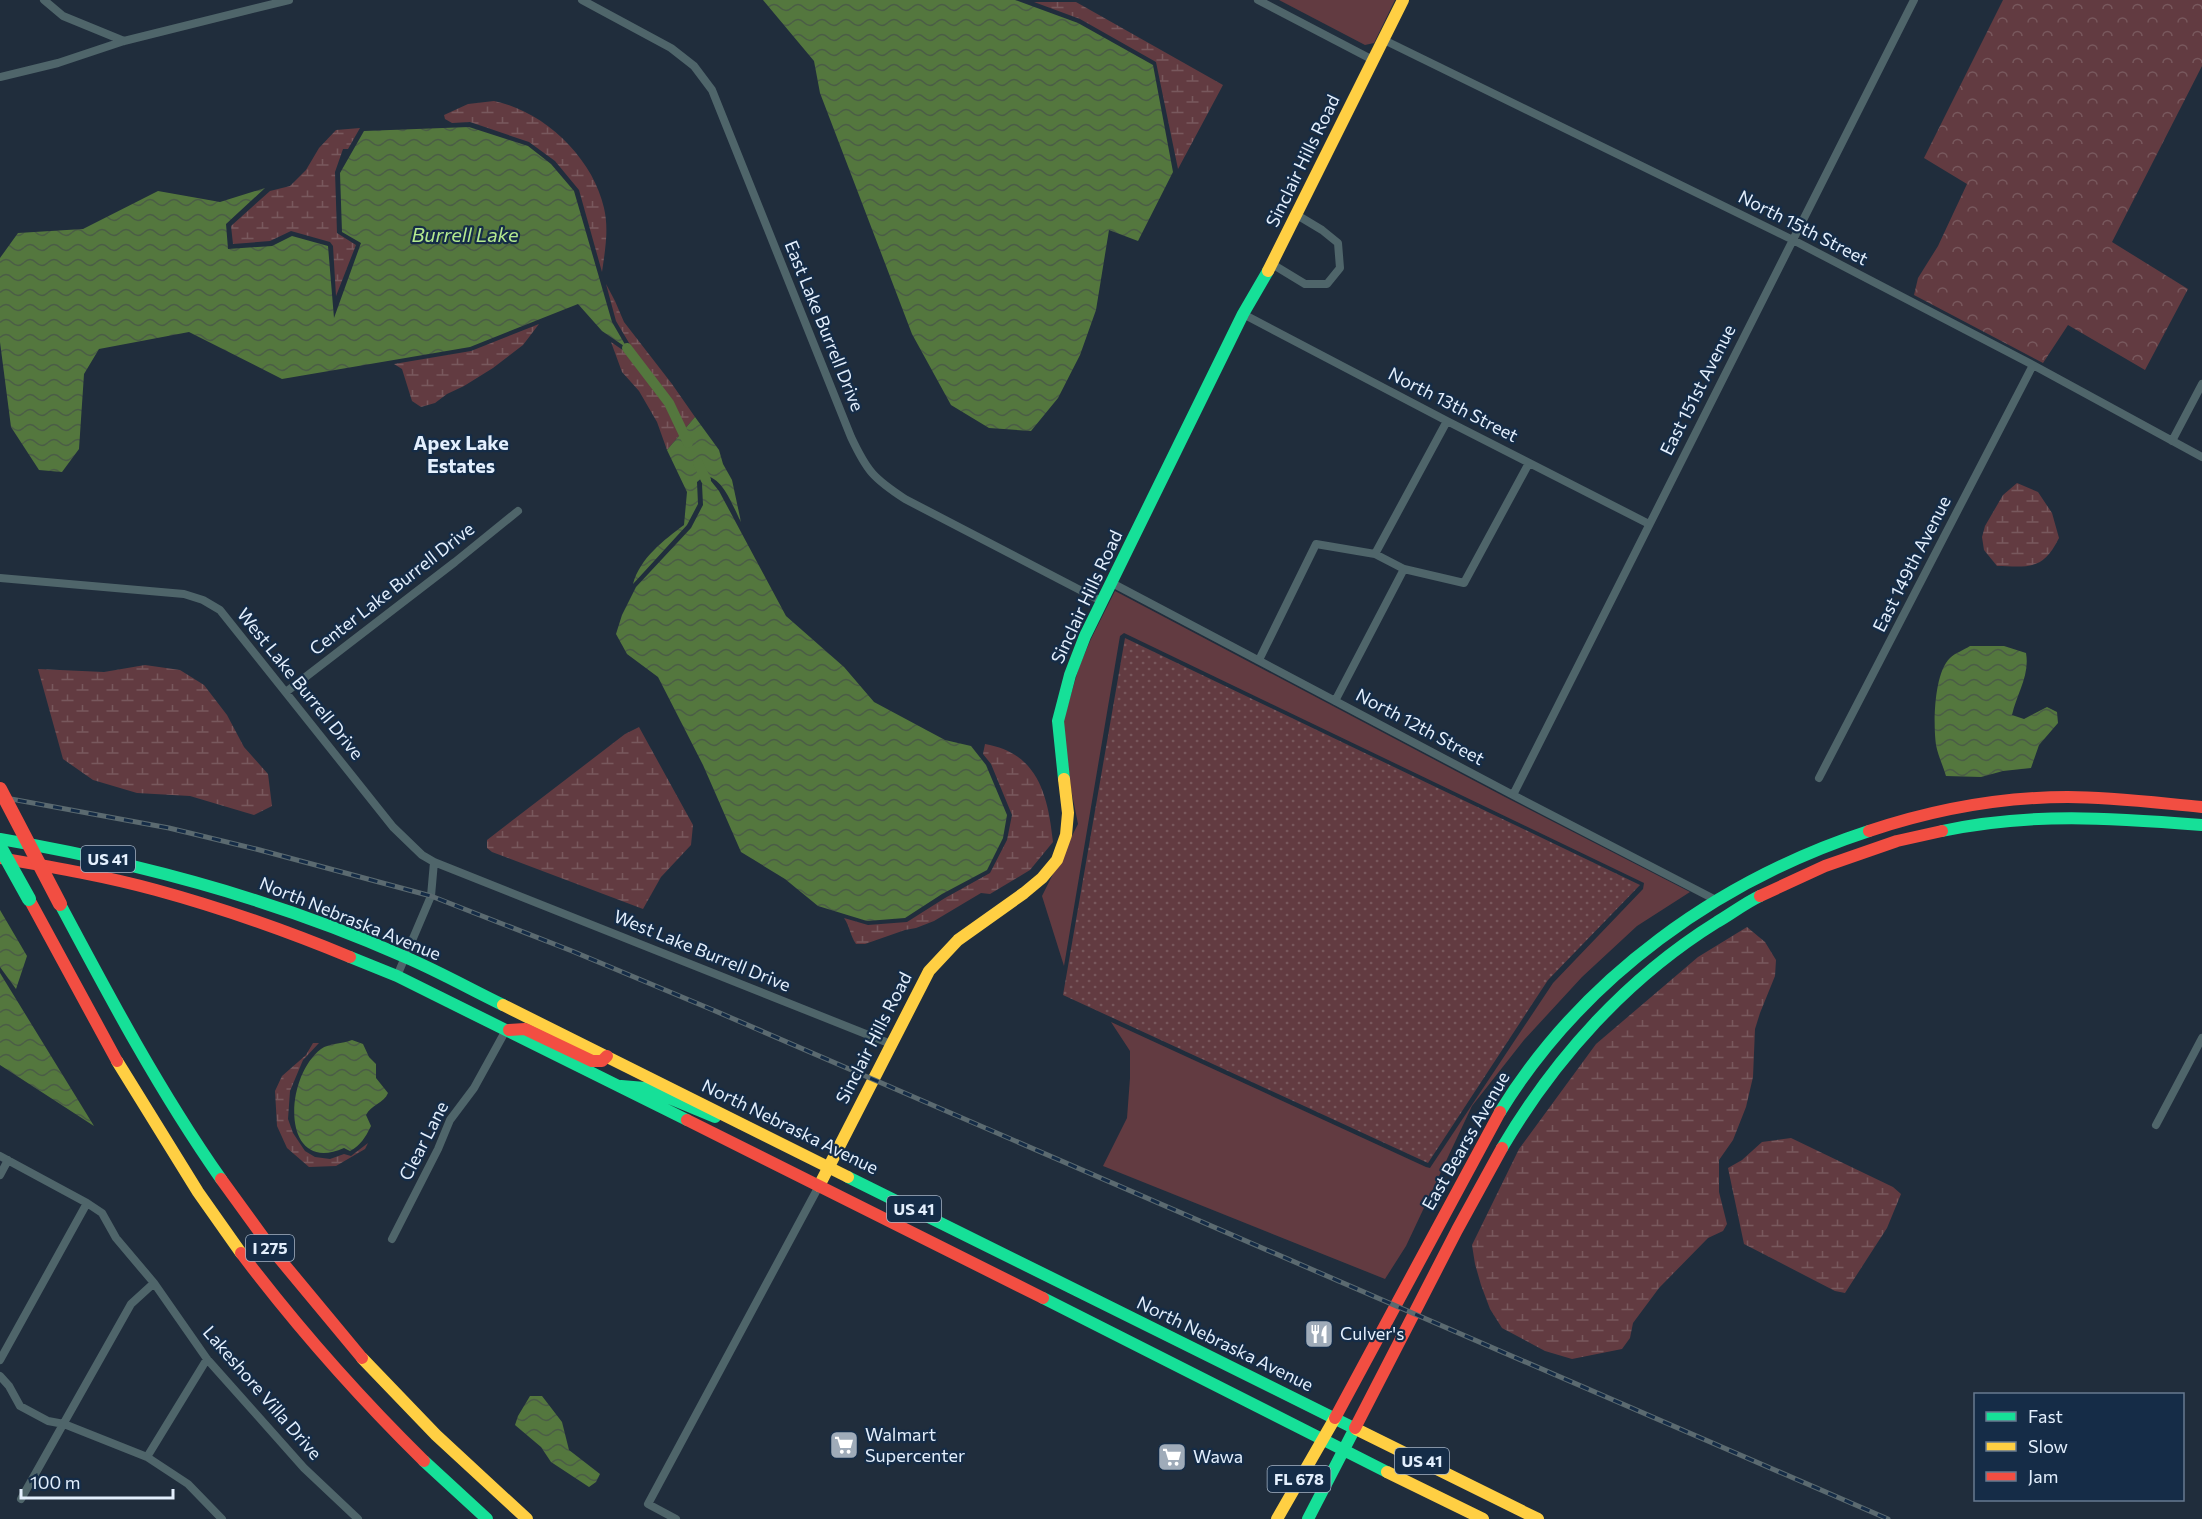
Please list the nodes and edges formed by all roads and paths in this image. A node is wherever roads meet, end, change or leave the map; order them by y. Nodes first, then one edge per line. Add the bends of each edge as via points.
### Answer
1 (44, 0) edge
2 (289, 0) edge
3 (582, 0) edge
4 (1258, 0) edge
5 (1403, 0) edge
6 (1914, 0) edge
7 (1384, 40) junction
8 (124, 41) junction
9 (1373, 60) junction
10 (0, 77) edge
11 (1297, 215) junction
12 (1793, 240) junction
13 (1272, 264) junction
14 (1243, 314) junction
15 (2033, 365) junction
16 (2202, 384) edge
17 (1447, 421) junction
18 (2172, 441) junction
19 (2202, 456) edge
20 (1529, 463) junction
21 (518, 511) dead end
22 (1648, 524) junction
23 (1375, 554) junction
24 (1404, 568) junction
25 (0, 578) edge
26 (1112, 583) junction
27 (1103, 602) junction
28 (1258, 660) junction
29 (286, 692) junction
30 (1335, 701) junction
31 (1820, 778) dead end
32 (0, 789) edge
33 (1513, 795) junction
34 (2202, 807) edge
35 (2202, 825) edge
36 (0, 839) edge
37 (0, 847) edge
38 (0, 858) edge
39 (434, 862) junction
40 (1714, 899) junction
41 (406, 957) junction
42 (397, 976) junction
43 (506, 1030) junction
44 (2202, 1038) edge
45 (891, 1044) junction
46 (607, 1056) junction
47 (618, 1086) junction
48 (726, 1115) junction
49 (2156, 1125) dead end
50 (4, 1158) edge
51 (829, 1167) junction
52 (0, 1175) edge
53 (819, 1186) junction
54 (87, 1203) junction
55 (392, 1239) dead end
56 (1007, 1280) junction
57 (154, 1283) junction
58 (1101, 1302) junction
59 (207, 1359) junction
60 (0, 1360) edge
61 (0, 1376) edge
62 (1335, 1418) junction
63 (64, 1424) junction
64 (1355, 1428) junction
65 (1323, 1441) junction
66 (1344, 1451) junction
67 (147, 1457) junction
68 (21, 1499) dead end
69 (222, 1519) edge
70 (358, 1519) edge
71 (487, 1519) edge
72 (526, 1519) edge
73 (676, 1519) edge
74 (1277, 1519) edge
75 (1308, 1519) edge
76 (1483, 1519) edge
77 (1538, 1519) edge

1 - 8 street via 63,16
2 - 8 street
3 - 27 street, East Lake Burrell Drive via 670,48 694,66 712,90 865,466 882,484 905,499
4 - 9 street
5 - 7 main road, Sinclair Hills Road
6 - 12 street, East 151st Avenue
7 - 9 main road, Sinclair Hills Road
7 - 12 street, North 15th Street
8 - 10 street
9 - 11 main road, Sinclair Hills Road
11 - 13 main road, Sinclair Hills Road
11 - 13 street via 1338,243 1340,268 1327,284 1305,284
12 - 15 street, North 15th Street
12 - 22 street, East 151st Avenue
13 - 14 main road, Sinclair Hills Road
14 - 17 street, North 13th Street
14 - 26 main road, Sinclair Hills Road
15 - 18 street, North 15th Street
15 - 31 street, East 149th Avenue
16 - 18 street
17 - 20 street, North 13th Street
17 - 23 street
18 - 19 street, North 15th Street
20 - 22 street, North 13th Street
20 - 24 street via 1464,583
21 - 29 street, Center Lake Burrell Drive
22 - 33 street, East 151st Avenue
23 - 24 street
23 - 28 street via 1316,544
24 - 30 street
25 - 29 street, West Lake Burrell Drive via 184,594 203,600 230,620
26 - 27 main road, Sinclair Hills Road
26 - 28 street, North 12th Street
27 - 45 main road, Sinclair Hills Road via 1070,675 1058,721 1068,813 1066,835 1057,860 1042,878 942,955 929,971
28 - 30 street, North 12th Street
29 - 39 street, West Lake Burrell Drive via 393,827
30 - 33 street, North 12th Street
32 - 72 main road, I 275, bridge via 177,1113 266,1242 333,1327 386,1385
33 - 40 street, North 12th Street
34 - 40 main road, East Bearss Avenue via 2054,797 1929,813 1823,844
35 - 64 main road, East Bearss Avenue via 2049,817 1921,834 1846,856 1795,878 1733,910 1678,948 1595,1021 1529,1104 1486,1176
36 - 41 main road, North Nebraska Avenue / US 41 via 126,862 214,886
37 - 71 main road, I 275, bridge via 130,1084 235,1245 354,1388
38 - 42 main road, North Nebraska Avenue / US 41 via 97,876 208,905
39 - 41 street via 431,896
39 - 45 street, West Lake Burrell Drive
40 - 62 main road, East Bearss Avenue via 1616,972 1568,1021 1527,1072 1492,1123
41 - 42 street
41 - 46 main road, North Nebraska Avenue / US 41
42 - 43 main road, North Nebraska Avenue / US 41
43 - 46 main road via 525,1029 592,1061 602,1061
43 - 47 main road, North Nebraska Avenue / US 41
43 - 55 street, Clear Lane via 474,1088 450,1120
44 - 49 street
45 - 51 main road, Sinclair Hills Road
46 - 48 main road, North Nebraska Avenue / US 41
47 - 48 main road via 641,1086 697,1112 715,1117
47 - 53 main road, North Nebraska Avenue / US 41
48 - 51 main road, North Nebraska Avenue / US 41
50 - 52 street
50 - 54 street, Lakeshore Villa Drive
51 - 53 main road, Sinclair Hills Road
51 - 58 main road, North Nebraska Avenue / US 41
53 - 56 main road, North Nebraska Avenue / US 41
53 - 73 street, Sinclair Hills Road via 648,1504
54 - 57 street, Lakeshore Villa Drive via 102,1214 116,1238
54 - 60 street
56 - 58 main road via 1026,1279 1083,1308 1097,1308
56 - 65 main road, North Nebraska Avenue / US 41
57 - 59 street, Lakeshore Villa Drive
57 - 63 street via 130,1304
58 - 62 main road, North Nebraska Avenue / US 41
59 - 67 street
59 - 70 street, Lakeshore Villa Drive via 304,1468
61 - 63 street via 20,1406 48,1421
62 - 64 main road, North Nebraska Avenue / US 41
62 - 65 main road, East Bearss Avenue / FL 678
63 - 67 street
63 - 68 street
64 - 66 main road, East Bearss Avenue / FL 678
64 - 77 main road, North Nebraska Avenue / US 41
65 - 66 main road, North Nebraska Avenue / US 41
65 - 74 main road, East Bearss Avenue / FL 678
66 - 75 main road, East Bearss Avenue / FL 678
66 - 76 main road, North Nebraska Avenue / US 41
67 - 69 street via 188,1484

